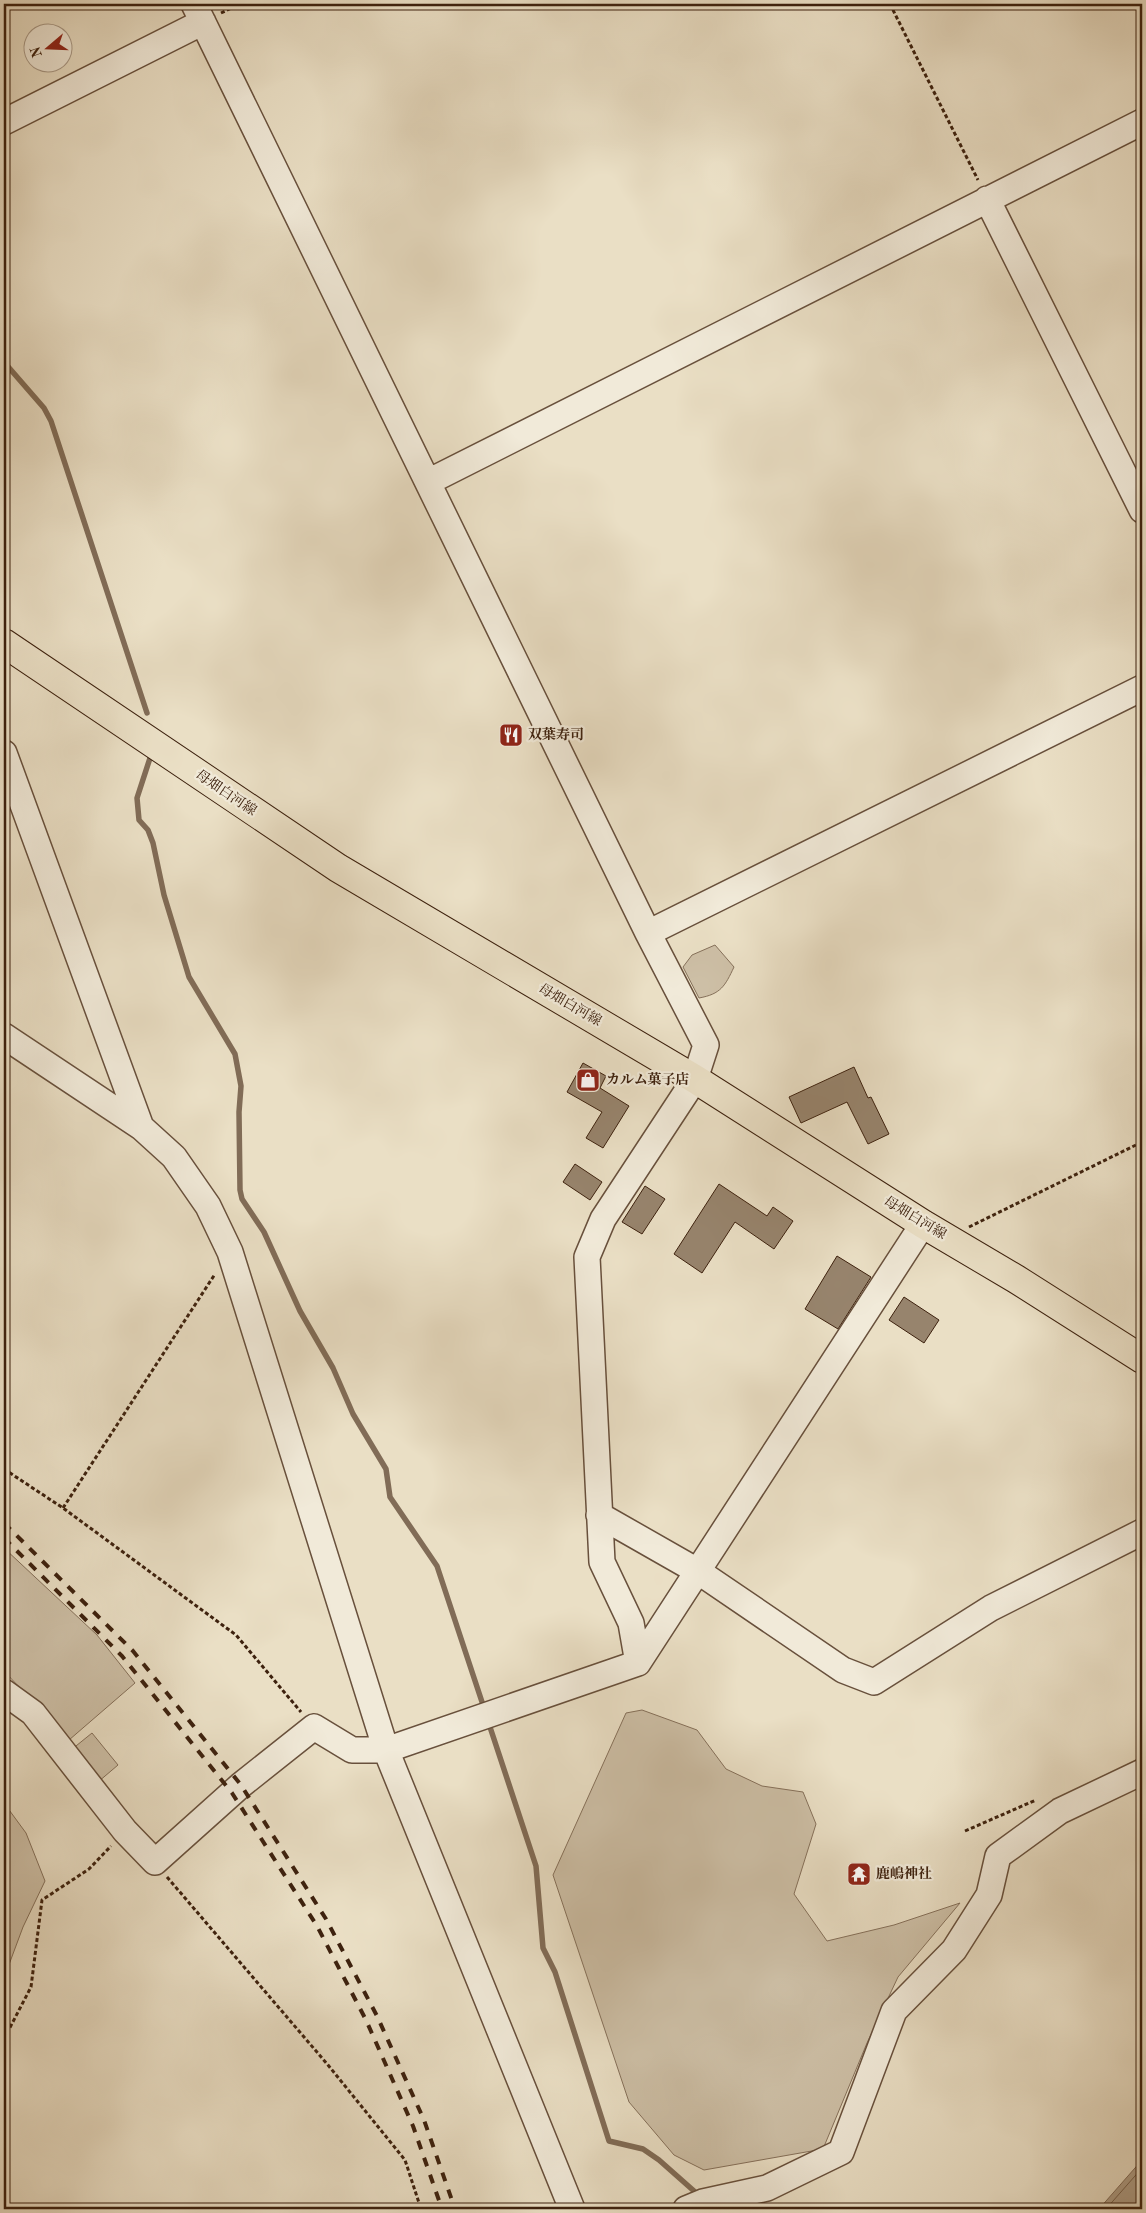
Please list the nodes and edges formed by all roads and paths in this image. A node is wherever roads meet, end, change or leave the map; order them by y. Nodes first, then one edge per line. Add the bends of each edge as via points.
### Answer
1 (890, 4) edge
2 (199, 13) edge
3 (4, 122) edge
4 (1142, 122) edge
5 (987, 199) junction
6 (428, 482) junction
7 (1142, 510) edge
8 (4, 643) edge
9 (1142, 688) edge
10 (4, 753) edge
11 (648, 933) junction
12 (4, 1036) edge
13 (695, 1079) junction
14 (141, 1126) junction
15 (1142, 1142) edge
16 (923, 1224) junction
17 (950, 1239) junction
18 (230, 1252) junction
19 (1142, 1359) edge
20 (4, 1469) edge
21 (63, 1508) junction
22 (599, 1514) junction
23 (1142, 1532) edge
24 (699, 1572) junction
25 (638, 1663) junction
26 (4, 1692) edge
27 (314, 1727) junction
28 (386, 1750) junction
29 (1142, 1772) edge
30 (125, 1831) junction
31 (155, 1862) junction
32 (4, 2039) edge
33 (422, 2209) edge
34 (572, 2209) edge
35 (686, 2209) edge

1 - 5 path
2 - 3 street
2 - 6 street
4 - 5 street
5 - 6 street
5 - 7 street
6 - 11 street
8 - 13 main road, 母畑白河線 via 338,868
9 - 11 street
10 - 14 street
11 - 13 street via 706,1045
12 - 14 street
13 - 16 main road, 母畑白河線
13 - 22 street via 602,1219 587,1257
14 - 18 street via 174,1157 208,1206
15 - 17 path via 974,1224
16 - 17 main road, 母畑白河線
16 - 24 street
17 - 19 main road, 母畑白河線
18 - 21 path
18 - 28 street
20 - 21 path
21 - 27 path via 236,1635
22 - 24 street
22 - 25 street via 602,1562 631,1623
23 - 24 street via 991,1608 874,1682 843,1670
24 - 25 street
25 - 28 street
26 - 30 street via 33,1712
27 - 28 street via 352,1750
27 - 31 street via 241,1785
28 - 34 street
29 - 35 street via 1060,1812 998,1856 989,1895 954,1950 894,2011 841,2152 767,2188 703,2202
30 - 31 street
30 - 32 path via 89,1868 42,1900 31,1987
31 - 33 path via 405,2160

